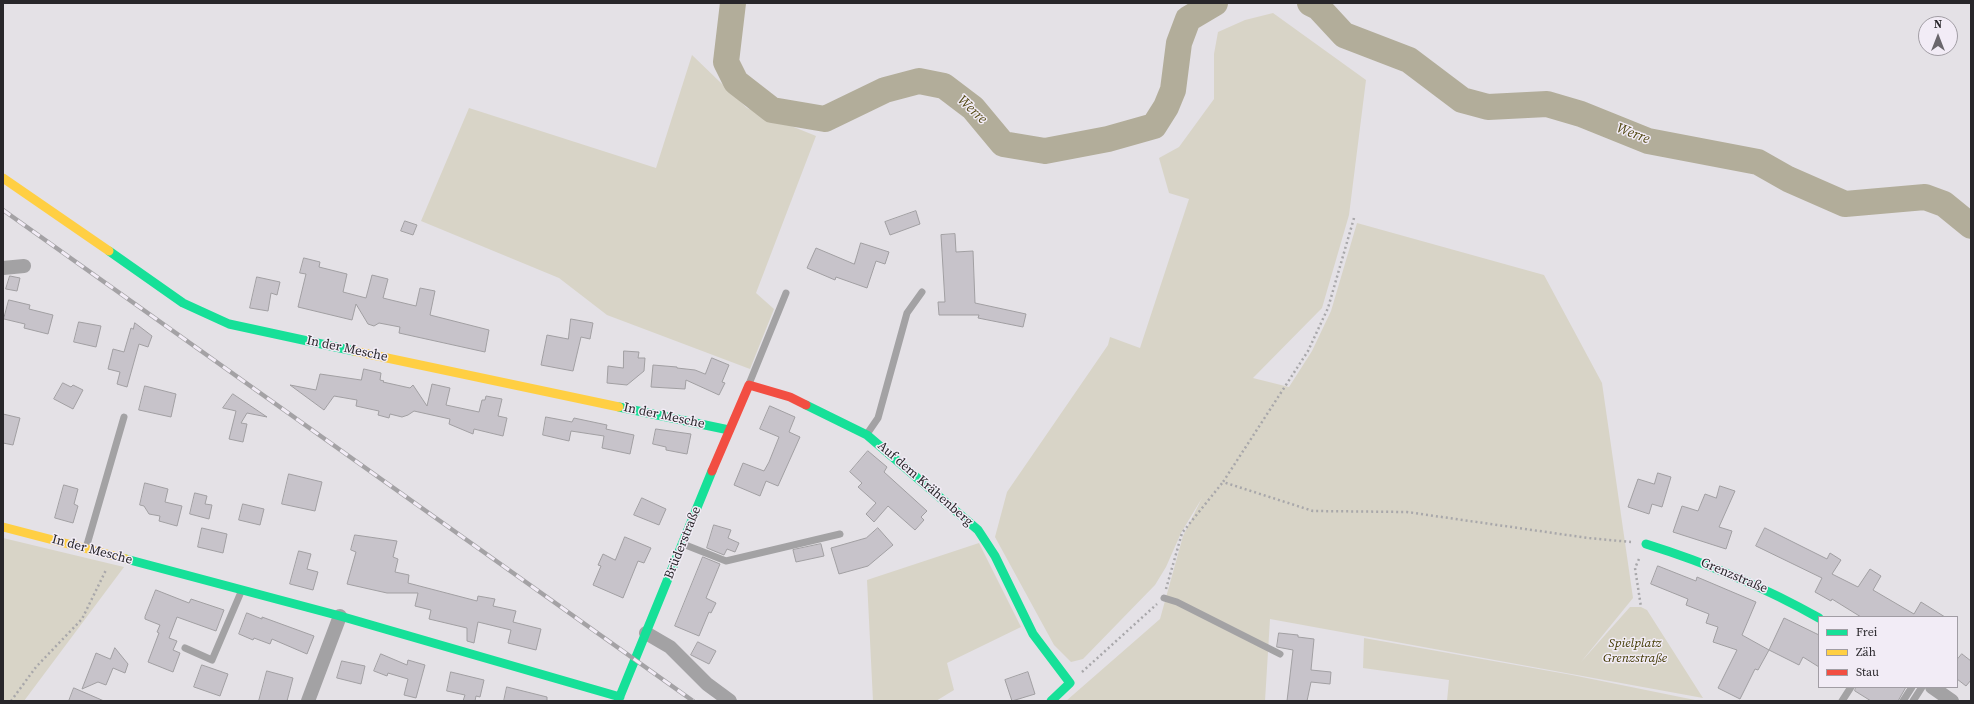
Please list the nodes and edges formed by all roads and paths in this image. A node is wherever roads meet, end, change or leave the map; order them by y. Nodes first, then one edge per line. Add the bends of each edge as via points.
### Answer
1 (3, 178) edge
2 (1354, 218) dead end
3 (24, 266) dead end
4 (3, 268) edge
5 (922, 292) dead end
6 (786, 293) dead end
7 (749, 385) junction
8 (124, 417) dead end
9 (729, 430) junction
10 (867, 434) junction
11 (1223, 482) junction
12 (3, 527) edge
13 (840, 534) dead end
14 (683, 544) junction
15 (1646, 544) joint
16 (86, 548) junction
17 (113, 555) junction
18 (1635, 568) dead end
19 (242, 590) junction
20 (1164, 598) junction
21 (1641, 607) dead end
22 (340, 616) junction
23 (1818, 617) edge
24 (646, 633) junction
25 (185, 648) dead end
26 (1280, 654) dead end
27 (1070, 683) junction
28 (1850, 688) edge
29 (1911, 688) edge
30 (1921, 688) edge
31 (1933, 688) edge
32 (619, 699) edge
33 (11, 701) edge
34 (308, 701) edge
35 (730, 701) edge
36 (1052, 701) edge
37 (1842, 701) edge
38 (1902, 701) edge
39 (1913, 701) edge
40 (1952, 701) edge

1 - 9 street, In der Mesche via 183,303 229,324
2 - 11 path via 1328,308 1308,350
3 - 4 street
5 - 10 lane via 908,313 878,418
6 - 7 lane
7 - 9 street, Brüderstraße
7 - 10 street, Auf dem Krähenberg via 790,397
8 - 16 lane
9 - 14 street, Brüderstraße
10 - 27 street, Auf dem Krähenberg via 978,530 995,556 1033,634
11 - 15 path via 1313,511 1407,512
11 - 20 path via 1182,533
12 - 16 street, In der Mesche
13 - 14 lane via 726,561
14 - 24 street, Brüderstraße
15 - 23 street, Grenzstraße via 1708,564 1782,596
16 - 17 street, In der Mesche
17 - 19 street, In der Mesche
17 - 33 path via 82,619 36,666
18 - 21 path
19 - 22 street, In der Mesche
19 - 25 lane via 212,660
20 - 26 lane via 1177,602
20 - 27 path
22 - 32 street, In der Mesche
22 - 34 street
24 - 32 street, Brüderstraße
24 - 35 street via 670,646 707,684
27 - 36 street
28 - 37 lane
29 - 38 lane
30 - 39 lane
31 - 40 street

